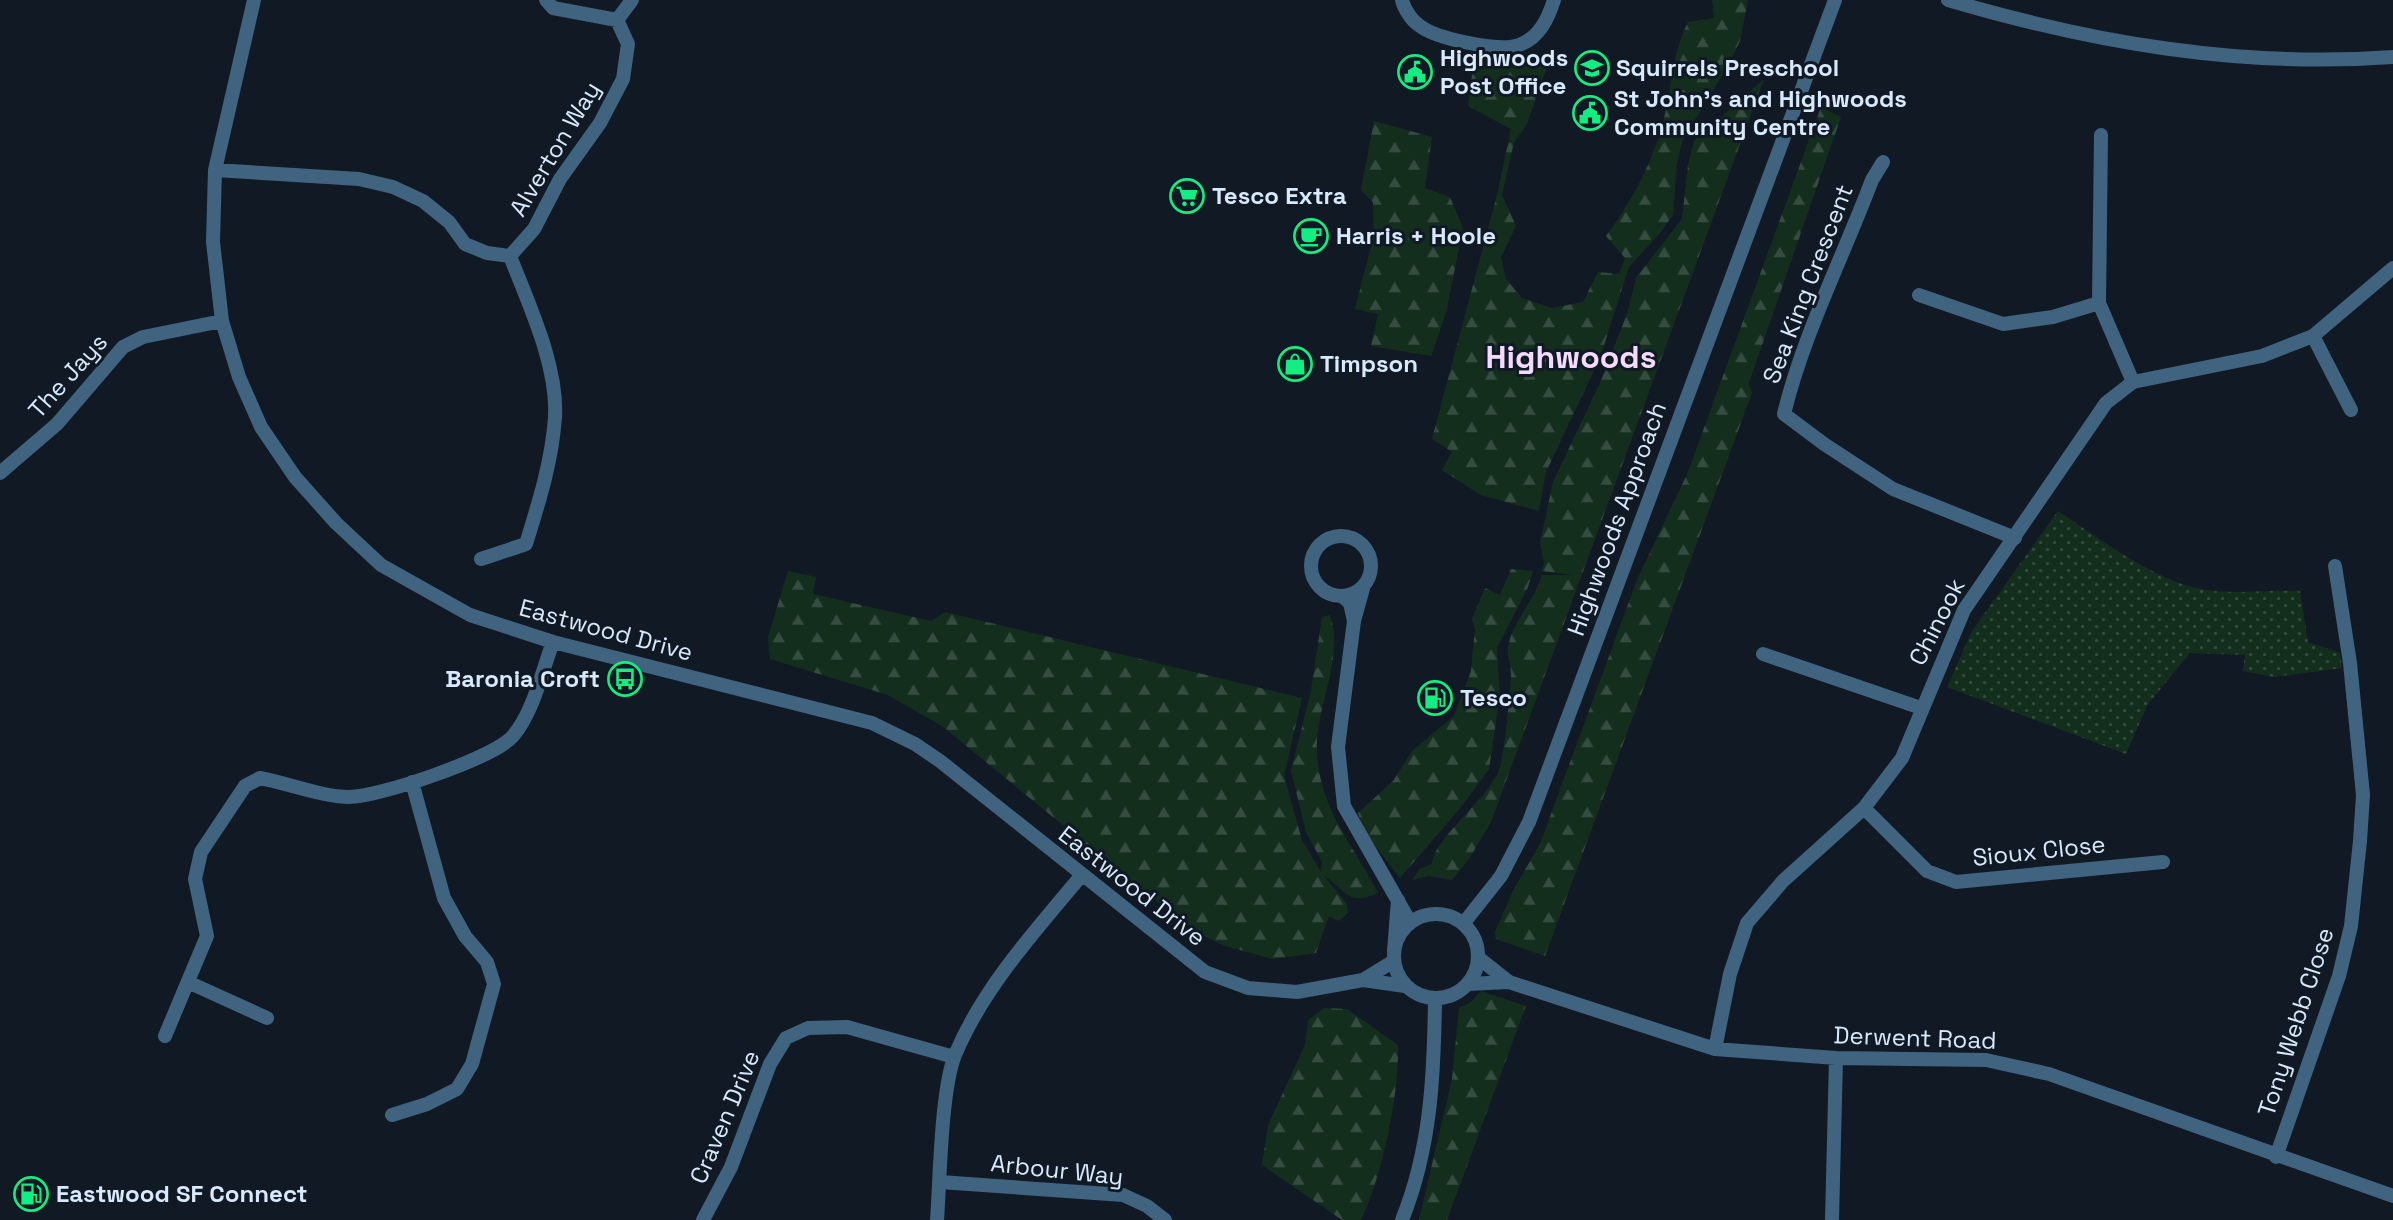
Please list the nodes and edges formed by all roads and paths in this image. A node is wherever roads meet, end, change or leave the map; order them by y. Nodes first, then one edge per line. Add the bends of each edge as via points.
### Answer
1 (254, 0) edge
2 (546, 0) edge
3 (632, 0) edge
4 (1402, 0) edge
5 (1554, 0) edge
6 (1835, 0) edge
7 (1948, 0) edge
8 (617, 20) junction
9 (2393, 57) edge
10 (2101, 135) dead end
11 (1884, 162) dead end
12 (215, 170) junction
13 (510, 256) junction
14 (2393, 268) edge
15 (1919, 295) dead end
16 (2099, 303) junction
17 (222, 321) junction
18 (2313, 337) junction
19 (2133, 382) junction
20 (2351, 410) dead end
21 (0, 473) edge
22 (2015, 538) junction
23 (481, 559) dead end
24 (2335, 566) dead end
25 (1365, 584) junction
26 (1342, 596) junction
27 (1354, 621) junction
28 (553, 642) junction
29 (1763, 654) dead end
30 (1921, 708) junction
31 (412, 782) junction
32 (1864, 808) junction
33 (2163, 862) dead end
34 (1081, 876) junction
35 (1398, 897) junction
36 (1410, 922) junction
37 (1463, 924) junction
38 (1394, 956) junction
39 (1480, 959) junction
40 (1363, 980) junction
41 (1509, 982) junction
42 (190, 983) junction
43 (1468, 984) junction
44 (1405, 986) junction
45 (1435, 999) junction
46 (267, 1018) dead end
47 (165, 1036) dead end
48 (1715, 1049) junction
49 (954, 1056) junction
50 (1836, 1058) junction
51 (392, 1115) dead end
52 (2276, 1157) junction
53 (940, 1182) junction
54 (2393, 1196) edge
55 (704, 1220) edge
56 (937, 1220) edge
57 (1165, 1220) edge
58 (1402, 1220) edge
59 (1832, 1220) edge

1 - 12 street, Eastwood Drive
2 - 8 street via 553,8
3 - 8 street
4 - 5 street via 1420,27 1507,48 1522,44 1542,29
6 - 37 street, Highwoods Approach via 1529,822 1501,876
7 - 9 street via 2061,32 2145,48 2244,59
8 - 13 street, Alverton Way via 628,44 623,79 534,229
10 - 16 street
11 - 22 street, Sea King Crescent via 1872,180 1822,303 1784,414 1893,489
12 - 13 street via 359,179 393,187 432,208 465,244
12 - 17 street, Eastwood Drive via 213,242
13 - 23 street via 538,329 555,414 546,482 526,544
14 - 18 street, Chinook
15 - 16 street via 2003,324 2041,320
16 - 19 street
17 - 21 street, The Jays via 143,337 122,347 57,424
17 - 28 street, Eastwood Drive via 261,427 295,477 336,523 380,565 424,592 470,615
18 - 19 street, Chinook via 2262,356
18 - 20 street
19 - 22 street, Chinook via 2106,403
22 - 30 street, Chinook via 1964,610
24 - 52 street, Tony Webb Close via 2363,795 2360,841 2351,926 2339,976
25 - 26 street
25 - 26 street via 1370,558 1359,542 1343,536 1322,542 1311,560 1311,573 1323,591
25 - 27 street
26 - 27 street via 1350,603
27 - 35 street via 1338,747 1344,806
28 - 31 street via 526,717 513,737 494,751
28 - 34 street, Eastwood Drive via 872,723 940,761
29 - 30 street
30 - 32 street, Chinook via 1902,758
31 - 42 street via 381,793 348,797 260,778 244,786 201,852 195,879 207,936
31 - 51 street via 444,898 465,936 487,962 494,984 472,1064 457,1088
32 - 33 street, Sioux Close via 1927,871 1956,883
32 - 48 street, Chinook via 1783,881 1747,923 1730,974
34 - 40 street, Eastwood Drive via 1205,972 1248,988 1297,992
34 - 49 street via 998,980
35 - 36 street
35 - 38 street
36 - 37 street via 1423,915 1445,915
36 - 38 street via 1398,937
37 - 39 street via 1473,936
38 - 40 street, Eastwood Drive
38 - 44 street
39 - 41 street, Derwent Road
39 - 43 street
40 - 44 street, Eastwood Drive
41 - 43 street, Derwent Road
41 - 48 street, Derwent Road
42 - 46 street
42 - 47 street
43 - 45 street
44 - 45 street
45 - 58 street via 1434,1087 1416,1186
48 - 50 street, Derwent Road
49 - 53 street
49 - 55 street, Craven Drive via 847,1027 808,1028 786,1038 770,1064 732,1167
50 - 52 street, Derwent Road via 1947,1057 2018,1067 2090,1088
50 - 59 street
52 - 54 street, Derwent Road
53 - 56 street
53 - 57 street, Arbour Way via 1123,1195

